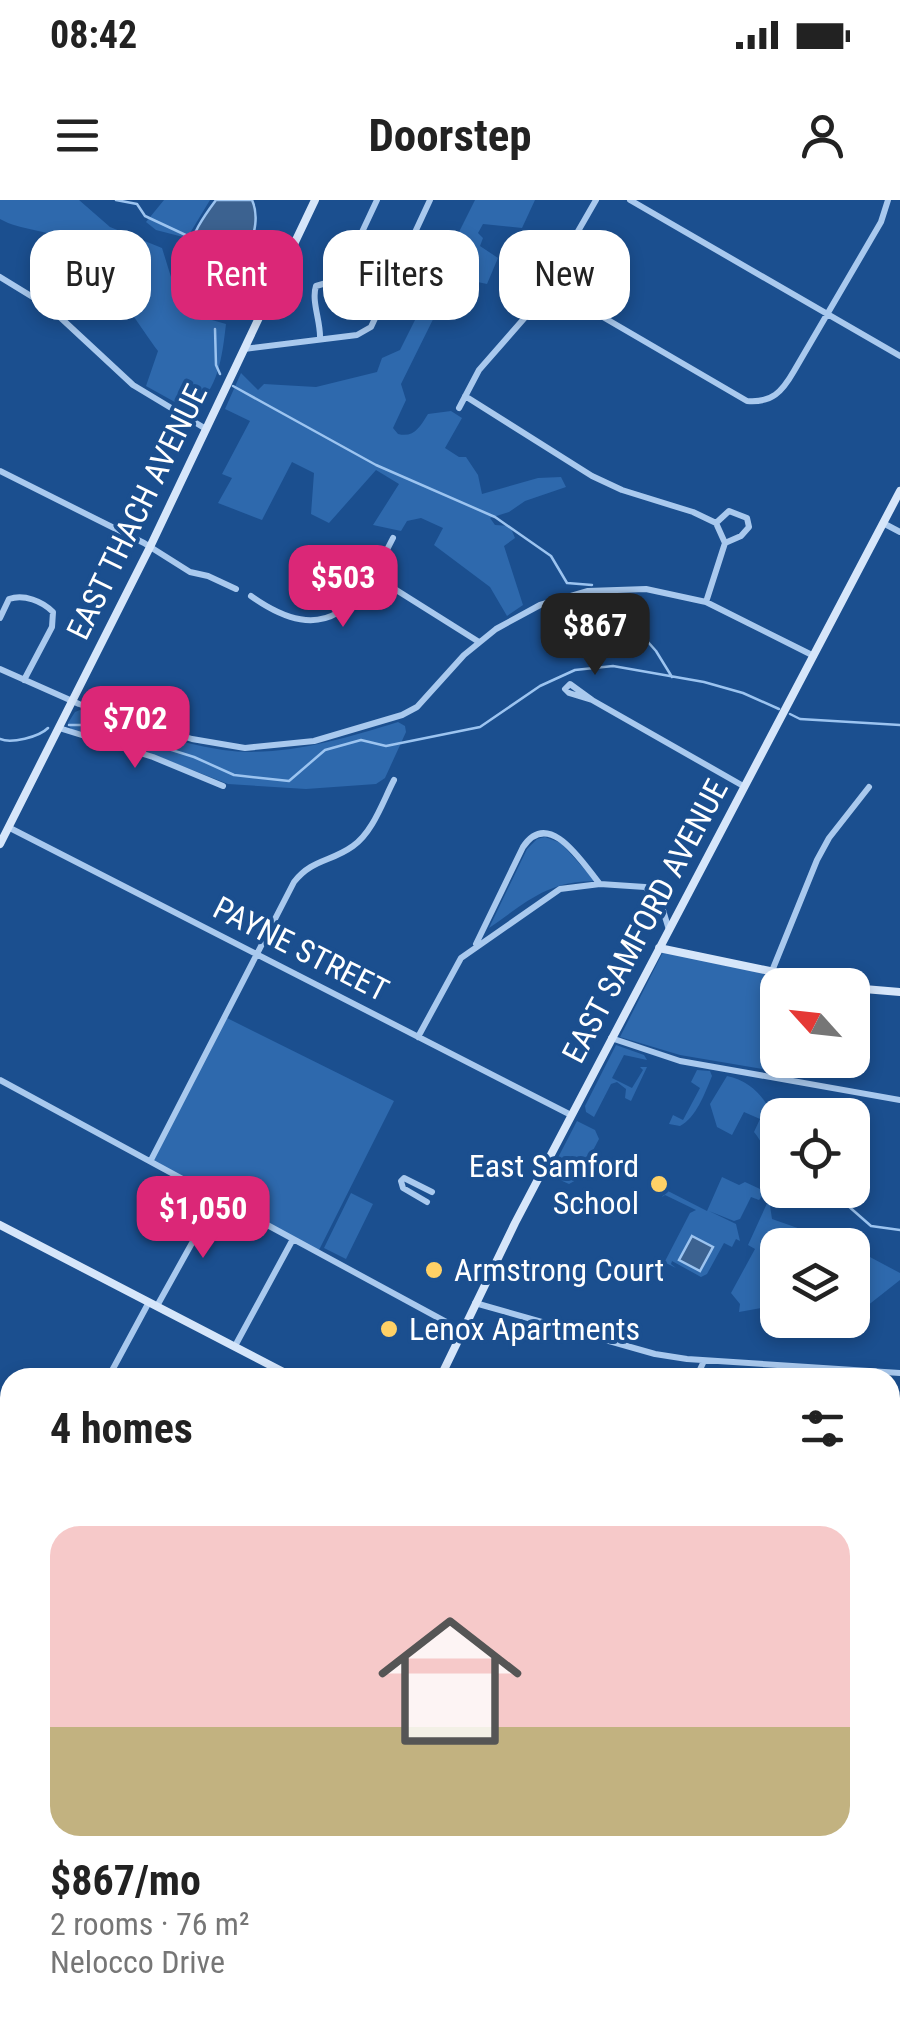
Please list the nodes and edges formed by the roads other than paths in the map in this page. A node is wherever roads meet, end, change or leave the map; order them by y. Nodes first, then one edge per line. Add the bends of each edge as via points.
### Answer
1 (314, 200) edge
2 (377, 200) edge
3 (430, 200) edge
4 (596, 200) edge
5 (630, 200) edge
6 (888, 200) edge
7 (579, 230) edge
8 (0, 277) edge
9 (828, 313) junction
10 (522, 320) edge
11 (608, 320) edge
12 (320, 340) junction
13 (244, 349) junction
14 (900, 356) edge
15 (465, 396) junction
16 (459, 408) dead end
17 (206, 429) junction
18 (0, 471) edge
19 (900, 490) edge
20 (883, 523) junction
21 (716, 524) junction
22 (900, 532) edge
23 (393, 538) dead end
24 (726, 543) junction
25 (150, 548) junction
26 (374, 576) junction
27 (236, 589) dead end
28 (251, 596) dead end
29 (706, 602) junction
30 (0, 618) edge
31 (480, 642) junction
32 (814, 656) junction
33 (0, 669) edge
34 (24, 680) junction
35 (592, 700) dead end
36 (72, 702) junction
37 (59, 728) junction
38 (394, 780) dead end
39 (223, 786) dead end
40 (745, 787) junction
41 (868, 787) dead end
42 (8, 828) junction
43 (0, 844) edge
44 (600, 884) junction
45 (669, 930) junction
46 (475, 945) junction
47 (659, 948) junction
48 (257, 956) junction
49 (762, 968) edge
50 (773, 968) edge
51 (870, 990) edge
52 (900, 992) edge
53 (418, 1037) junction
54 (611, 1038) junction
55 (0, 1080) edge
56 (900, 1100) edge
57 (571, 1114) junction
58 (151, 1160) junction
59 (432, 1192) dead end
60 (218, 1198) junction
61 (427, 1202) dead end
62 (0, 1225) edge
63 (294, 1238) junction
64 (474, 1303) junction
65 (153, 1304) junction
66 (461, 1330) junction
67 (235, 1346) junction
68 (704, 1360) junction
69 (114, 1368) edge
70 (276, 1368) edge
71 (444, 1368) edge
72 (700, 1368) edge
73 (825, 1368) edge

1 - 13 street, EAST THACH AVENUE
2 - 12 street via 340,279 316,286
3 - 12 street via 371,326
4 - 7 street
5 - 9 street
6 - 9 street
8 - 17 street via 48,307 133,386
9 - 11 street via 778,394 763,402 747,401
9 - 14 street
10 - 15 street
12 - 13 street
13 - 17 street, EAST THACH AVENUE
15 - 16 street
15 - 21 street via 592,476
17 - 25 street, EAST THACH AVENUE
18 - 25 street
19 - 20 street, EAST SAMFORD AVENUE
20 - 22 street
20 - 32 street, EAST SAMFORD AVENUE
21 - 24 street
21 - 24 street via 729,512 747,518 749,527
23 - 26 street
24 - 29 street
25 - 27 street
25 - 36 street, EAST THACH AVENUE
26 - 28 street via 354,602 325,618 292,618
26 - 31 street
29 - 31 street via 646,588 588,591 519,614
29 - 32 street
30 - 34 street via 18,596 53,612
31 - 36 street via 417,707 280,746 224,746
32 - 40 street, EAST SAMFORD AVENUE
33 - 34 street
34 - 36 street
35 - 40 street
36 - 37 street, EAST THACH AVENUE
37 - 39 street
37 - 42 street, EAST THACH AVENUE
38 - 48 street via 356,844 311,864 294,882
40 - 45 street, EAST SAMFORD AVENUE
41 - 50 street via 817,860
42 - 43 street, EAST THACH AVENUE
42 - 48 street, PAYNE STREET
44 - 45 street via 646,887 660,900
44 - 46 street via 560,889
44 - 46 street via 556,835 533,835
45 - 47 street, EAST SAMFORD AVENUE
46 - 53 street via 448,976
47 - 49 street
47 - 54 street, EAST SAMFORD AVENUE
48 - 53 street, PAYNE STREET
48 - 58 street
51 - 52 street
53 - 57 street, PAYNE STREET
54 - 56 street via 680,1060
54 - 57 street, EAST SAMFORD AVENUE
55 - 58 street
57 - 64 street, EAST SAMFORD AVENUE
58 - 60 street
59 - 61 street via 401,1181
60 - 63 street
60 - 65 street
62 - 65 street
63 - 66 street
63 - 67 street
64 - 66 street, EAST SAMFORD AVENUE
64 - 68 street via 654,1354
65 - 67 street
65 - 69 street
66 - 71 street, EAST SAMFORD AVENUE
67 - 70 street
68 - 72 street
68 - 73 street

